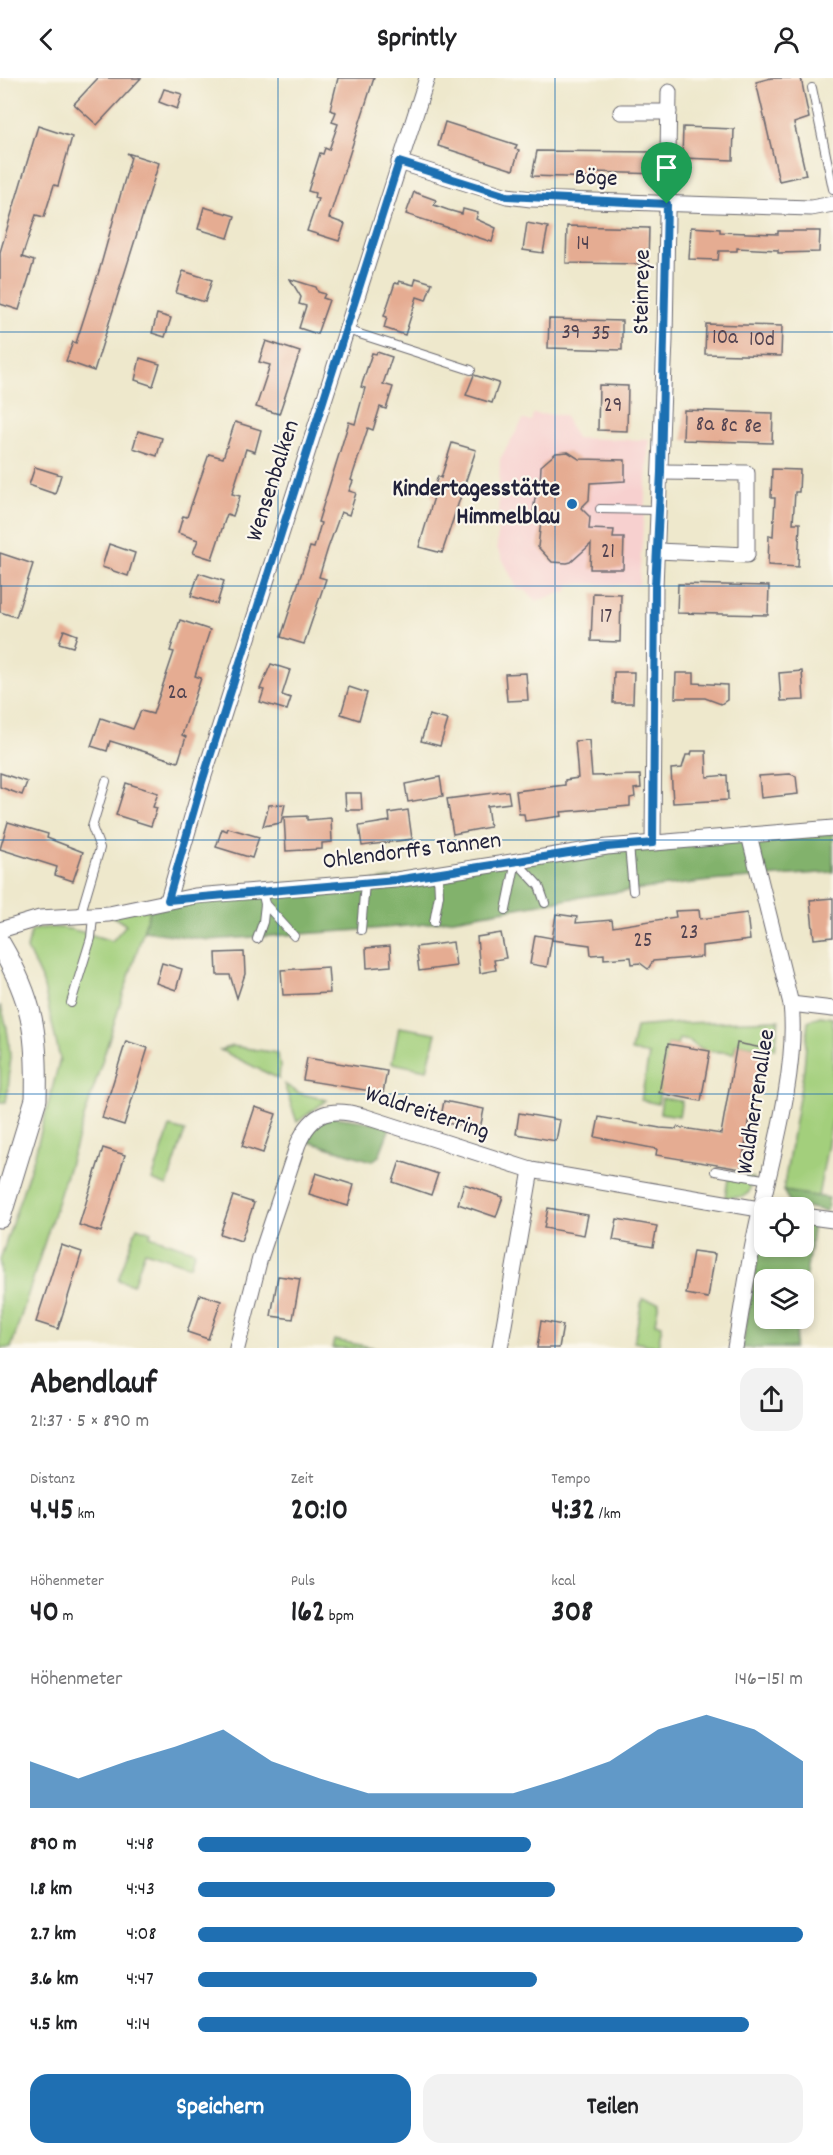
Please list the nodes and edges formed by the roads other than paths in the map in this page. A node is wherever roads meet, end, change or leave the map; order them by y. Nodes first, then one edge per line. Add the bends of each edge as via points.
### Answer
1 (427, 78) edge
2 (812, 88) dead end
3 (669, 92) dead end
4 (621, 112) dead end
5 (669, 112) junction
6 (399, 162) junction
7 (833, 189) edge
8 (667, 204) junction
9 (833, 204) edge
10 (347, 330) junction
11 (471, 370) dead end
12 (661, 472) junction
13 (600, 509) dead end
14 (659, 510) junction
15 (657, 551) junction
16 (106, 781) dead end
17 (833, 828) edge
18 (749, 835) junction
19 (653, 843) junction
20 (630, 845) junction
21 (516, 861) junction
22 (438, 873) junction
23 (365, 883) junction
24 (633, 891) dead end
25 (264, 897) junction
26 (168, 900) junction
27 (545, 903) dead end
28 (506, 910) dead end
29 (86, 916) junction
30 (434, 922) dead end
31 (0, 930) edge
32 (361, 930) dead end
33 (294, 936) dead end
34 (256, 939) dead end
35 (0, 944) edge
36 (71, 1003) dead end
37 (791, 1004) junction
38 (833, 1009) edge
39 (531, 1170) junction
40 (715, 1171) dead end
41 (768, 1180) junction
42 (765, 1197) edge
43 (754, 1208) edge
44 (0, 1217) edge
45 (814, 1217) edge
46 (833, 1220) edge
47 (754, 1254) edge
48 (237, 1348) edge
49 (500, 1348) edge
50 (735, 1348) edge

1 - 6 street, Wensenbalken
2 - 7 lane
3 - 5 street, Steinreye
4 - 5 street
5 - 8 street, Steinreye
6 - 8 street, Böge via 507,196
6 - 10 street, Wensenbalken
8 - 9 street, Böge
8 - 12 street, Steinreye
10 - 11 lane
10 - 26 street, Wensenbalken
12 - 14 street, Steinreye
12 - 15 street via 747,473 747,555
13 - 14 lane
14 - 15 street, Steinreye
15 - 19 street, Steinreye
16 - 29 lane via 92,827 100,848
17 - 18 street, Ohlendorffs Tannen
18 - 19 street, Ohlendorffs Tannen
18 - 37 street, Waldherrenallee
19 - 20 street, Ohlendorffs Tannen
20 - 21 street, Ohlendorffs Tannen
20 - 24 lane
21 - 22 street, Ohlendorffs Tannen
21 - 27 lane via 539,886
21 - 28 lane
22 - 23 street, Ohlendorffs Tannen
22 - 30 lane via 440,895
23 - 25 street, Ohlendorffs Tannen
23 - 32 lane
25 - 26 street, Ohlendorffs Tannen
25 - 33 lane
25 - 34 lane via 263,922
26 - 29 street, Ohlendorffs Tannen
29 - 31 street, Ohlendorffs Tannen via 40,918
29 - 36 lane via 91,938
35 - 44 main road via 33,1014 36,1069 36,1099
37 - 38 street, Waldherrenallee
37 - 41 street, Waldherrenallee via 791,1051
39 - 43 street, Waldreiterring
39 - 48 street, Waldreiterring via 351,1113 321,1115 307,1127 295,1151 260,1258
39 - 49 street
40 - 41 lane
41 - 42 street, Waldherrenallee
45 - 46 street
47 - 50 street, Waldherrenallee

